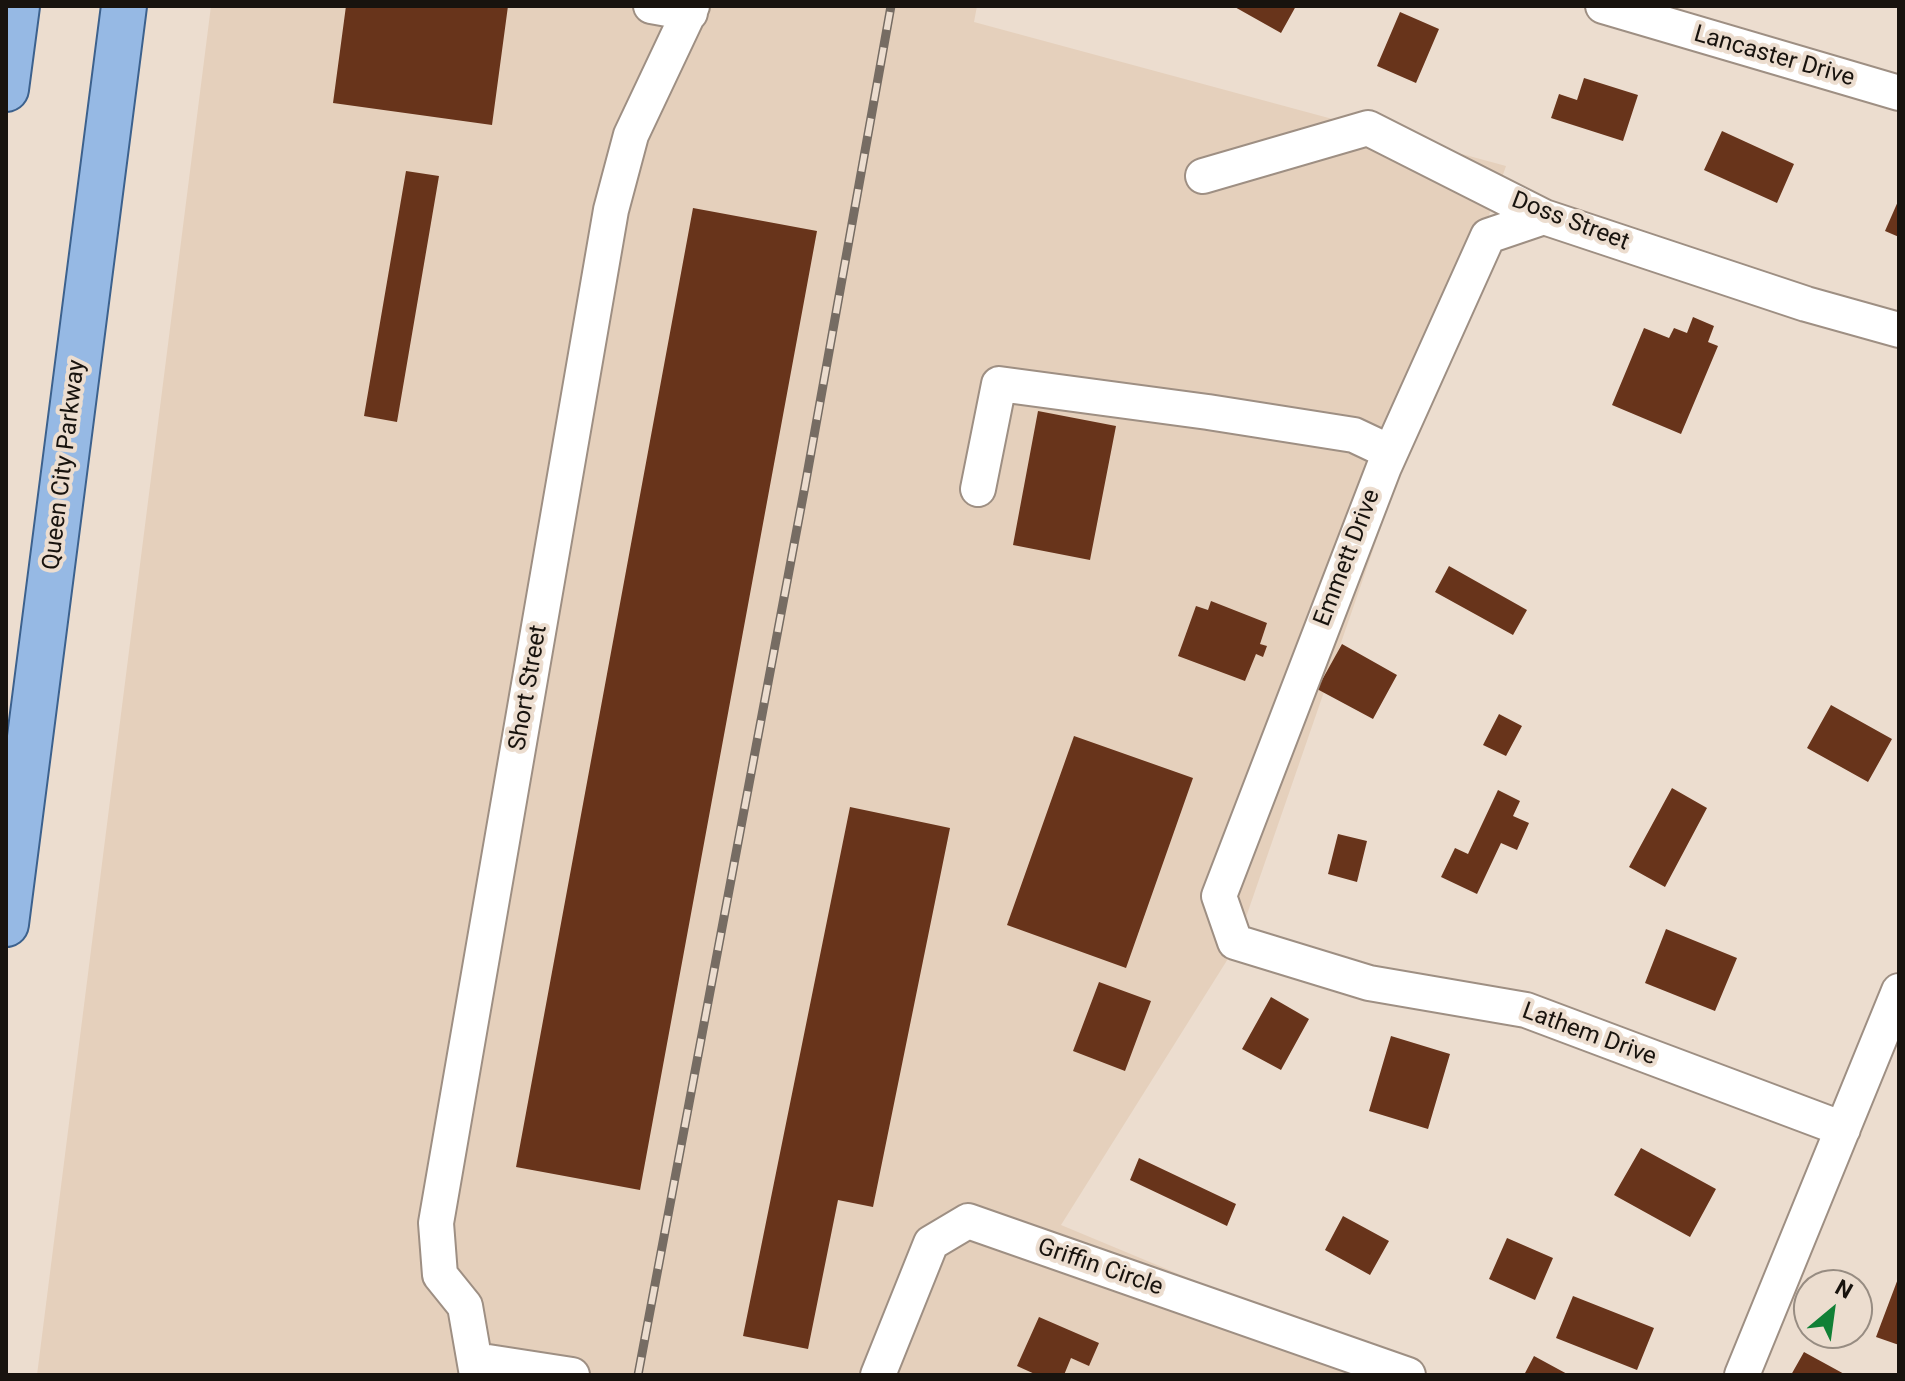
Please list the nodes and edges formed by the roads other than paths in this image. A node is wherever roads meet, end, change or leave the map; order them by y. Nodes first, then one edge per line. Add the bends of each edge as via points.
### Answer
1 (17, 6) edge
2 (124, 6) edge
3 (651, 6) edge
4 (1603, 6) edge
5 (691, 10) edge
6 (6, 89) edge
7 (1899, 93) edge
8 (1203, 176) dead end
9 (1544, 217) junction
10 (1899, 330) edge
11 (1390, 452) junction
12 (978, 489) dead end
13 (6, 924) edge
14 (1235, 942) joint
15 (1899, 991) edge
16 (1843, 1129) junction
17 (476, 1367) edge
18 (572, 1375) edge
19 (878, 1375) edge
20 (1408, 1375) edge
21 (1742, 1375) edge

1 - 6 main road
2 - 13 main road, Queen City Parkway
3 - 5 street
4 - 7 street, Lancaster Drive
5 - 17 street, Short Street via 631,135 611,210 436,1223 440,1275 465,1306
8 - 9 street, Doss Street via 1368,128
9 - 10 street, Doss Street
9 - 11 street, Emmett Drive via 1488,236
11 - 12 street via 1354,435 999,384
11 - 14 street, Emmett Drive via 1219,896
14 - 16 street, Lathem Drive via 1369,983 1526,1010
15 - 16 street
16 - 21 street
17 - 18 street
19 - 20 street, Griffin Circle via 931,1243 968,1221

